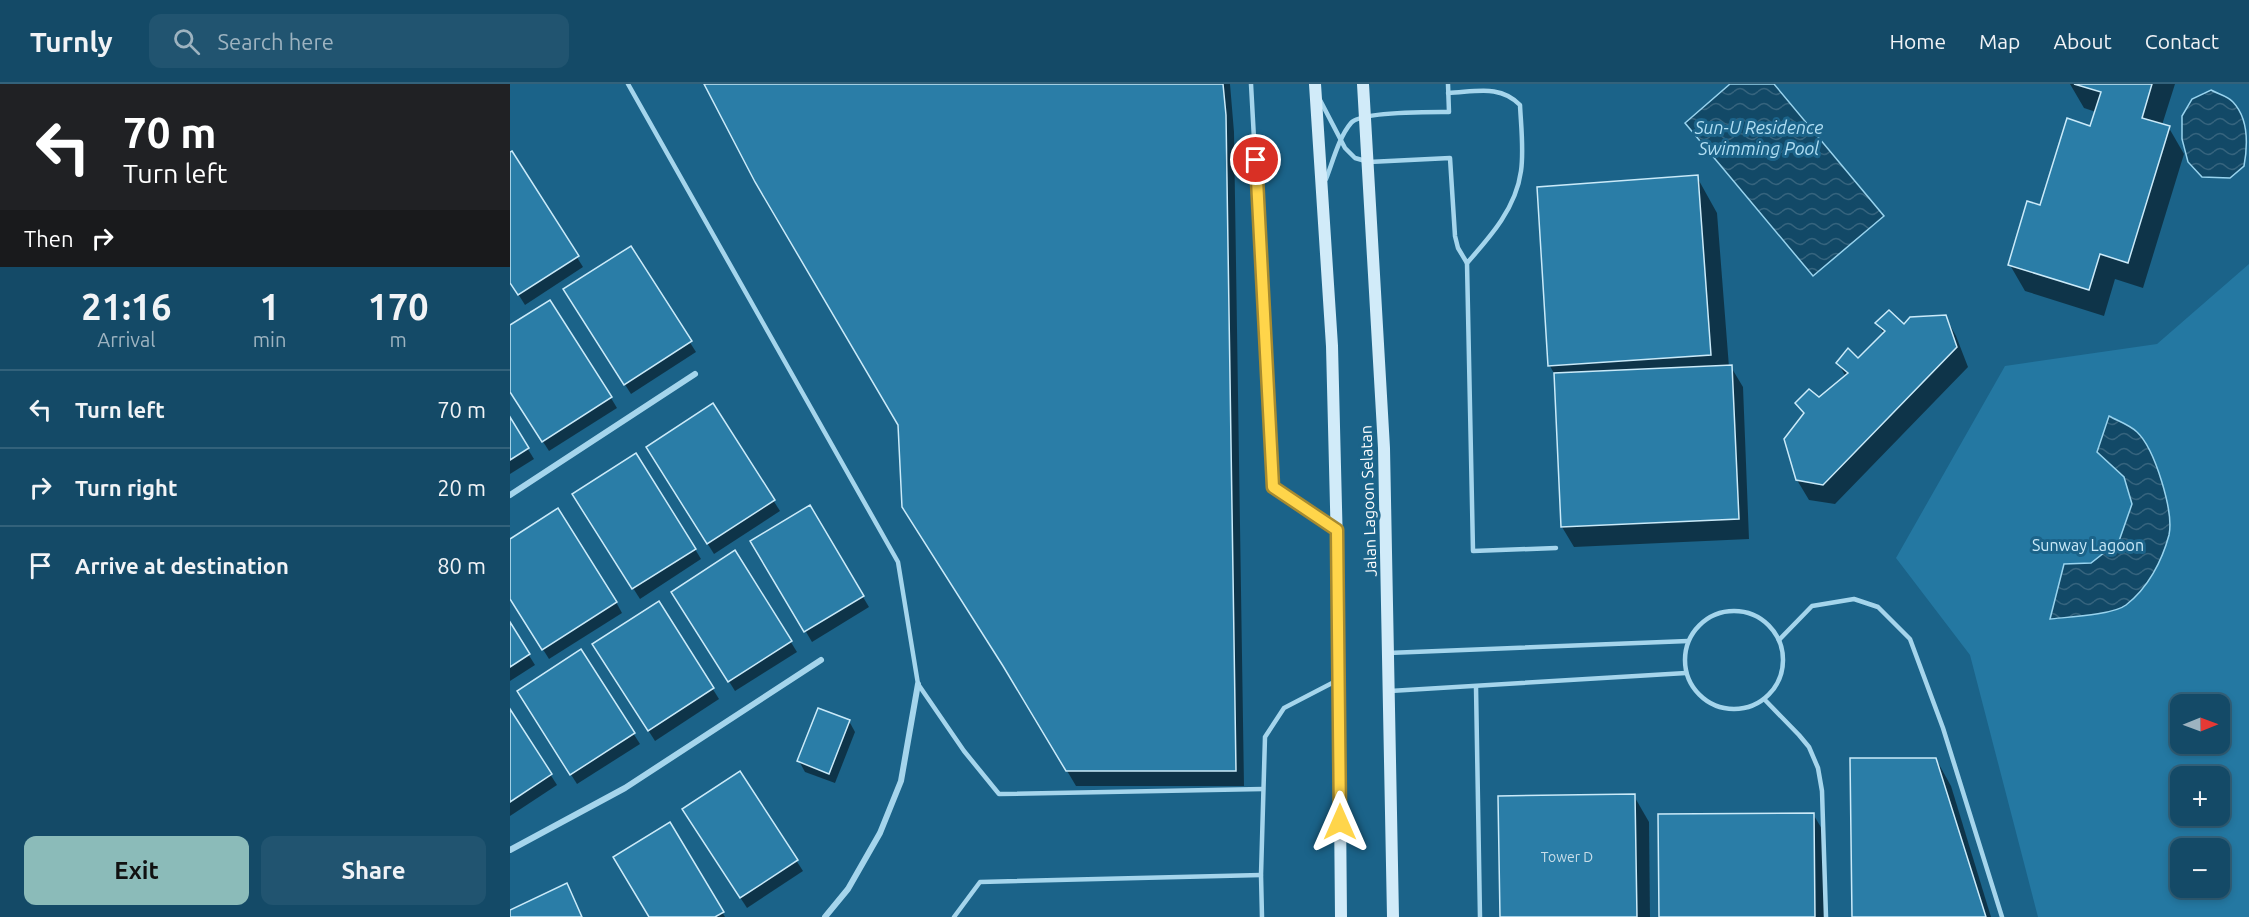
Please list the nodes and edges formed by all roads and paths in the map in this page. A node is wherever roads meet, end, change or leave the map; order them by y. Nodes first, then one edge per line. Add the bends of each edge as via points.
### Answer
1 (628, 84) edge
2 (1251, 84) edge
3 (1363, 84) edge
4 (1448, 84) edge
5 (1315, 88) edge
6 (1448, 93) junction
7 (1365, 115) junction
8 (1341, 141) junction
9 (1369, 162) junction
10 (1323, 186) junction
11 (1467, 262) junction
12 (694, 374) dead end
13 (510, 495) edge
14 (1337, 530) junction
15 (1556, 548) dead end
16 (1779, 640) junction
17 (1688, 641) junction
18 (1388, 652) junction
19 (821, 660) dead end
20 (1686, 673) junction
21 (1340, 679) junction
22 (918, 684) junction
23 (1476, 687) junction
24 (1390, 691) junction
25 (1765, 700) junction
26 (1263, 789) junction
27 (510, 850) edge
28 (1261, 874) junction
29 (825, 917) edge
30 (954, 917) edge
31 (1262, 917) edge
32 (1341, 917) edge
33 (1393, 917) edge
34 (1480, 917) edge
35 (1826, 917) edge
36 (2002, 917) edge

1 - 22 lane via 897,562
2 - 14 lane via 1273,487
3 - 7 main road, Jalan Lagoon Selatan
4 - 6 lane
5 - 8 lane
5 - 10 main road, Jalan Lagoon Selatan
6 - 7 lane via 1449,112
6 - 11 lane via 1496,91 1509,94 1520,105 1522,169 1516,190 1505,216
7 - 8 lane via 1352,121
7 - 9 main road, Jalan Lagoon Selatan
8 - 9 lane via 1355,158
8 - 10 lane
9 - 11 lane via 1450,158 1455,236
9 - 18 main road, Jalan Lagoon Selatan via 1384,448
10 - 14 main road, Jalan Lagoon Selatan
11 - 15 lane via 1473,551
12 - 13 street
14 - 21 main road, Jalan Lagoon Selatan
16 - 17 lane via 1757,616 1725,611 1709,617
16 - 25 lane via 1782,672
16 - 36 lane via 1812,606 1854,599 1878,607 1910,639 1943,728
17 - 18 lane
17 - 20 lane
18 - 24 main road, Jalan Lagoon Selatan
19 - 27 street via 625,788
20 - 23 lane
20 - 25 lane via 1692,688 1718,708 1734,710
21 - 26 lane via 1284,708 1265,737
21 - 32 main road, Jalan Lagoon Selatan
22 - 26 lane via 999,794
22 - 29 street via 901,781 880,833 848,889
23 - 24 lane
23 - 34 lane
24 - 33 main road, Jalan Lagoon Selatan
25 - 35 lane via 1804,741 1818,768
26 - 28 lane
28 - 30 lane via 980,882
28 - 31 lane

